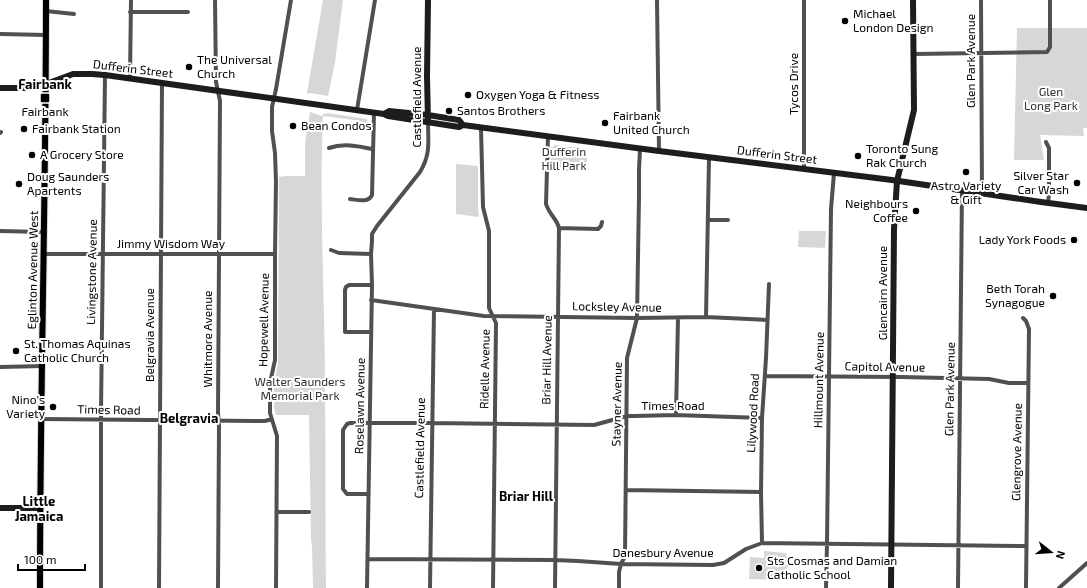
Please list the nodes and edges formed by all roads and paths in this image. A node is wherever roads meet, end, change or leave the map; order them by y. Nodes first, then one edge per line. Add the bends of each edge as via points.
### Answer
1 (46, 0) edge
2 (130, 0) edge
3 (215, 0) edge
4 (290, 0) edge
5 (375, 0) edge
6 (428, 0) edge
7 (657, 0) edge
8 (804, 0) edge
9 (914, 0) edge
10 (981, 0) edge
11 (1050, 0) edge
12 (46, 11) junction
13 (130, 12) junction
14 (188, 12) dead end
15 (74, 14) dead end
16 (0, 34) edge
17 (46, 34) junction
18 (981, 53) junction
19 (914, 54) junction
20 (105, 75) junction
21 (130, 78) junction
22 (162, 83) junction
23 (45, 84) junction
24 (0, 88) edge
25 (217, 91) junction
26 (274, 98) junction
27 (357, 110) junction
28 (374, 113) junction
29 (384, 114) junction
30 (428, 115) junction
31 (428, 122) junction
32 (463, 125) junction
33 (482, 128) junction
34 (548, 136) junction
35 (1046, 142) dead end
36 (329, 148) dead end
37 (372, 149) junction
38 (640, 149) junction
39 (659, 151) junction
40 (709, 158) junction
41 (804, 168) junction
42 (834, 173) junction
43 (898, 181) junction
44 (962, 190) junction
45 (982, 193) junction
46 (350, 199) dead end
47 (1048, 203) junction
48 (1087, 208) edge
49 (708, 220) junction
50 (728, 220) dead end
51 (602, 222) dead end
52 (377, 226) joint
53 (560, 228) junction
54 (0, 231) edge
55 (44, 232) junction
56 (331, 250) dead end
57 (102, 253) junction
58 (44, 254) junction
59 (161, 254) junction
60 (219, 254) junction
61 (275, 254) junction
62 (371, 254) junction
63 (768, 284) dead end
64 (372, 285) junction
65 (371, 300) junction
66 (434, 309) junction
67 (492, 316) junction
68 (558, 316) junction
69 (706, 317) junction
70 (638, 318) junction
71 (678, 318) junction
72 (1023, 318) dead end
73 (767, 320) junction
74 (371, 332) junction
75 (42, 366) junction
76 (0, 367) edge
77 (765, 376) junction
78 (829, 377) junction
79 (894, 377) junction
80 (960, 379) junction
81 (1028, 383) junction
82 (627, 416) junction
83 (676, 416) junction
84 (762, 418) junction
85 (42, 419) junction
86 (101, 420) junction
87 (160, 420) junction
88 (272, 420) junction
89 (219, 421) junction
90 (369, 423) junction
91 (431, 423) junction
92 (495, 424) junction
93 (556, 424) junction
94 (626, 490) junction
95 (761, 492) junction
96 (368, 494) junction
97 (0, 508) edge
98 (40, 508) junction
99 (277, 512) junction
100 (309, 512) dead end
101 (762, 543) junction
102 (827, 543) junction
103 (892, 544) junction
104 (959, 545) junction
105 (1026, 546) junction
106 (368, 559) junction
107 (430, 559) junction
108 (493, 560) junction
109 (555, 560) junction
110 (1087, 563) edge
111 (621, 564) junction
112 (40, 588) edge
113 (101, 588) edge
114 (159, 588) edge
115 (218, 588) edge
116 (276, 588) edge
117 (367, 588) edge
118 (430, 588) edge
119 (493, 588) edge
120 (555, 588) edge
121 (619, 588) edge
122 (826, 588) edge
123 (891, 588) edge
124 (958, 588) edge
125 (1026, 588) edge
126 (1059, 588) edge

1 - 12 main road, Eglinton Avenue West
2 - 13 street
3 - 25 street, Whitmore Avenue
4 - 26 street, Hopewell Avenue
5 - 27 street
6 - 30 main road, Castlefield Avenue
7 - 39 street
8 - 41 street, Tycos Drive
9 - 19 main road, Glencairn Avenue
10 - 18 street, Glen Park Avenue
11 - 18 street via 1050,47 1047,52
12 - 15 street
12 - 17 main road, Eglinton Avenue West
13 - 14 street
13 - 21 street
16 - 17 street
17 - 23 main road, Eglinton Avenue West
18 - 19 street
18 - 45 street, Glen Park Avenue
19 - 43 main road, Glencairn Avenue via 914,110
20 - 21 main road, Dufferin Street
20 - 23 main road, Dufferin Street via 73,74
20 - 57 street, Livingstone Avenue
21 - 22 main road, Dufferin Street
22 - 25 main road, Dufferin Street
22 - 59 street, Belgravia Avenue
23 - 24 main road, Dufferin Street via 32,88
23 - 55 main road, Eglinton Avenue West
25 - 26 main road, Dufferin Street
25 - 60 street, Whitmore Avenue via 220,101
26 - 27 main road, Dufferin Street
26 - 61 street, Hopewell Avenue via 272,131 276,177
27 - 28 main road, Dufferin Street
28 - 29 main road, Dufferin Street
28 - 37 street
29 - 30 main road, Dufferin Street via 389,111
29 - 31 main road, Dufferin Street
30 - 31 main road, Castlefield Avenue
30 - 32 main road, Dufferin Street via 459,120
31 - 32 main road, Dufferin Street via 459,127
31 - 52 street, Castlefield Avenue via 428,153 425,163
32 - 33 main road, Dufferin Street
33 - 34 main road, Dufferin Street
33 - 67 street, Ridelle Avenue via 482,207 489,231 489,308
34 - 38 main road, Dufferin Street
34 - 53 street via 546,204
35 - 47 street
36 - 37 street via 337,145
37 - 46 street via 372,194 367,200
38 - 39 main road, Dufferin Street
38 - 70 street, Stayner Avenue
39 - 40 main road, Dufferin Street
40 - 41 main road, Dufferin Street
40 - 49 street
41 - 42 main road, Dufferin Street
42 - 43 main road, Dufferin Street
42 - 78 street, Hillmount Avenue via 831,209
43 - 44 main road, Dufferin Street
43 - 79 main road, Glencairn Avenue via 894,229
44 - 45 main road, Dufferin Street
44 - 80 street, Glen Park Avenue
45 - 47 main road, Dufferin Street
47 - 48 main road, Dufferin Street
49 - 50 street
49 - 69 street
51 - 53 street via 598,229
52 - 62 street, Roselawn Avenue via 372,234
53 - 68 street, Briar Hill Avenue
54 - 55 street
55 - 58 main road, Eglinton Avenue West
56 - 62 street via 339,253
57 - 58 street, Jimmy Wisdom Way
57 - 59 street, Jimmy Wisdom Way
57 - 86 street, Livingstone Avenue
58 - 75 main road, Eglinton Avenue West
59 - 60 street, Jimmy Wisdom Way
59 - 87 street, Belgravia Avenue
60 - 61 street, Jimmy Wisdom Way
60 - 89 street, Whitmore Avenue
61 - 88 street, Hopewell Avenue via 275,360 270,383
62 - 64 street, Roselawn Avenue
63 - 73 street, Lilywood Road
64 - 65 street, Roselawn Avenue
64 - 74 street via 348,285 345,288 345,332
65 - 66 street, Locksley Avenue
65 - 74 street, Roselawn Avenue
66 - 67 street, Locksley Avenue
66 - 91 street, Castlefield Avenue
67 - 68 street, Locksley Avenue
67 - 92 street, Ridelle Avenue via 496,323
68 - 70 street, Locksley Avenue
68 - 93 street, Briar Hill Avenue
69 - 71 street, Locksley Avenue
69 - 73 street, Locksley Avenue
70 - 71 street, Locksley Avenue
70 - 82 street, Stayner Avenue via 628,358
71 - 83 street
72 - 81 street, Glengrove Avenue via 1029,329
73 - 77 street, Lilywood Road
74 - 90 street, Roselawn Avenue
75 - 76 street
75 - 85 main road, Eglinton Avenue West
77 - 78 street, Capitol Avenue
77 - 84 street, Lilywood Road
78 - 79 street, Capitol Avenue
78 - 102 street, Hillmount Avenue
79 - 80 street, Capitol Avenue
79 - 103 main road, Glencairn Avenue
80 - 81 street, Capitol Avenue
80 - 104 street, Glen Park Avenue
81 - 105 street, Glengrove Avenue
82 - 83 street, Times Road
82 - 93 street, Times Road via 594,425
82 - 94 street, Stayner Avenue
83 - 84 street, Times Road
84 - 95 street, Lilywood Road
85 - 86 street, Times Road
85 - 98 main road, Eglinton Avenue West
86 - 87 street, Times Road
86 - 113 street, Livingstone Avenue
87 - 89 street, Times Road
87 - 114 street, Belgravia Avenue
88 - 89 street, Times Road
88 - 99 street, Hopewell Avenue via 277,436
89 - 115 street, Whitmore Avenue
90 - 91 street, Times Road
90 - 96 street, Roselawn Avenue
90 - 96 street, Times Road via 347,424 344,430 343,489 347,494
91 - 92 street, Times Road
91 - 107 street, Castlefield Avenue
92 - 93 street, Times Road
92 - 108 street, Ridelle Avenue
93 - 109 street, Briar Hill Avenue
94 - 95 street
94 - 111 street, Stayner Avenue via 625,556
95 - 101 street, Lilywood Road
96 - 106 street, Roselawn Avenue
97 - 98 main road
98 - 112 main road, Eglinton Avenue West
99 - 100 street
99 - 116 street, Hopewell Avenue
101 - 102 street, Danesbury Avenue
101 - 111 street, Danesbury Avenue via 713,565
102 - 103 street, Danesbury Avenue
102 - 122 street, Hillmount Avenue
103 - 104 street, Danesbury Avenue
103 - 123 main road, Glencairn Avenue
104 - 105 street, Danesbury Avenue
104 - 124 street, Glen Park Avenue
105 - 125 street, Glengrove Avenue
106 - 107 street, Danesbury Avenue
106 - 117 street, Roselawn Avenue
107 - 108 street, Danesbury Avenue
107 - 118 street, Castlefield Avenue
108 - 109 street, Danesbury Avenue
108 - 119 street, Ridelle Avenue
109 - 111 street, Danesbury Avenue
109 - 120 street, Briar Hill Avenue
110 - 126 street
111 - 121 street, Stayner Avenue

